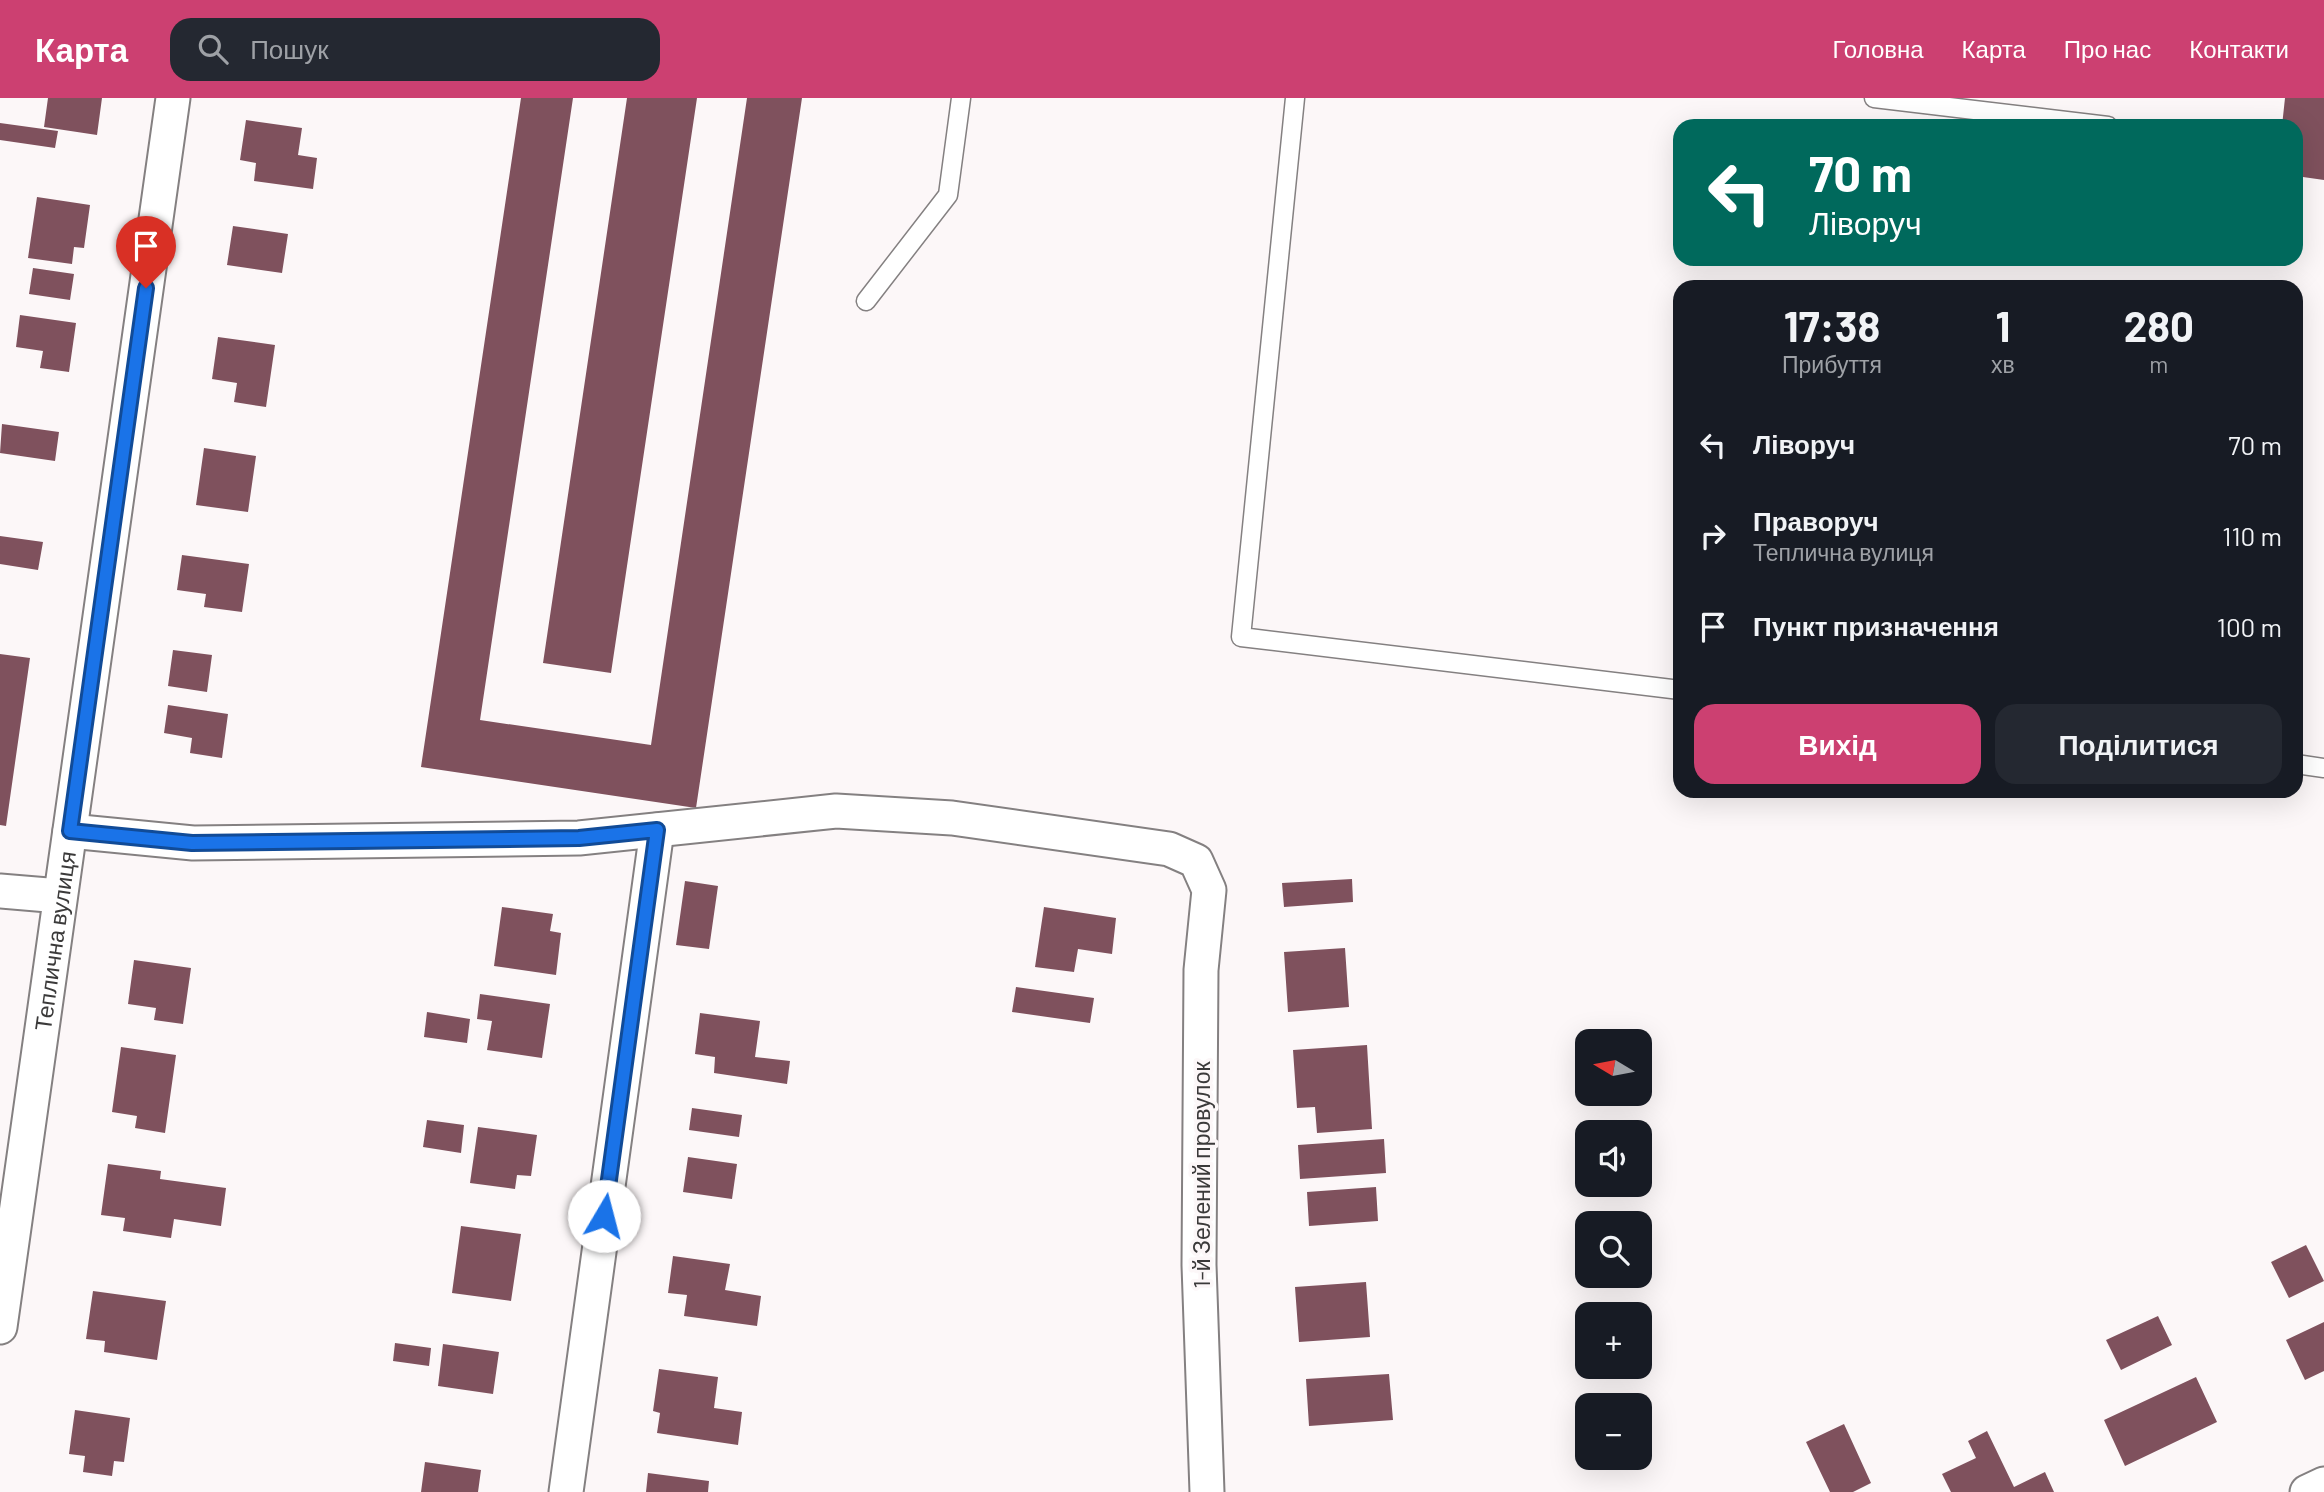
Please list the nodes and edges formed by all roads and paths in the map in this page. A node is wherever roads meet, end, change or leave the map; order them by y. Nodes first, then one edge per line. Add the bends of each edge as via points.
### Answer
1 (173, 98) edge
2 (961, 98) edge
3 (1295, 98) edge
4 (1874, 98) edge
5 (2050, 119) edge
6 (866, 301) dead end
7 (1673, 689) edge
8 (2303, 765) edge
9 (2324, 768) edge
10 (657, 830) junction
11 (70, 831) junction
12 (0, 891) edge
13 (60, 896) junction
14 (0, 1326) edge
15 (2324, 1484) edge
16 (566, 1492) edge
17 (1206, 1492) edge
18 (2307, 1492) edge

1 - 11 street, Теплична вулиця
2 - 6 lane via 948,195
3 - 7 lane via 1241,637
4 - 5 lane
8 - 9 lane
10 - 11 street via 579,838 192,843
10 - 16 street
10 - 17 street, 1-й Зелений провулок via 836,811 952,818 1169,849 1196,861 1209,890 1201,970 1199,1265
11 - 13 street, Теплична вулиця
12 - 13 street
13 - 14 street, Теплична вулиця
15 - 18 street

